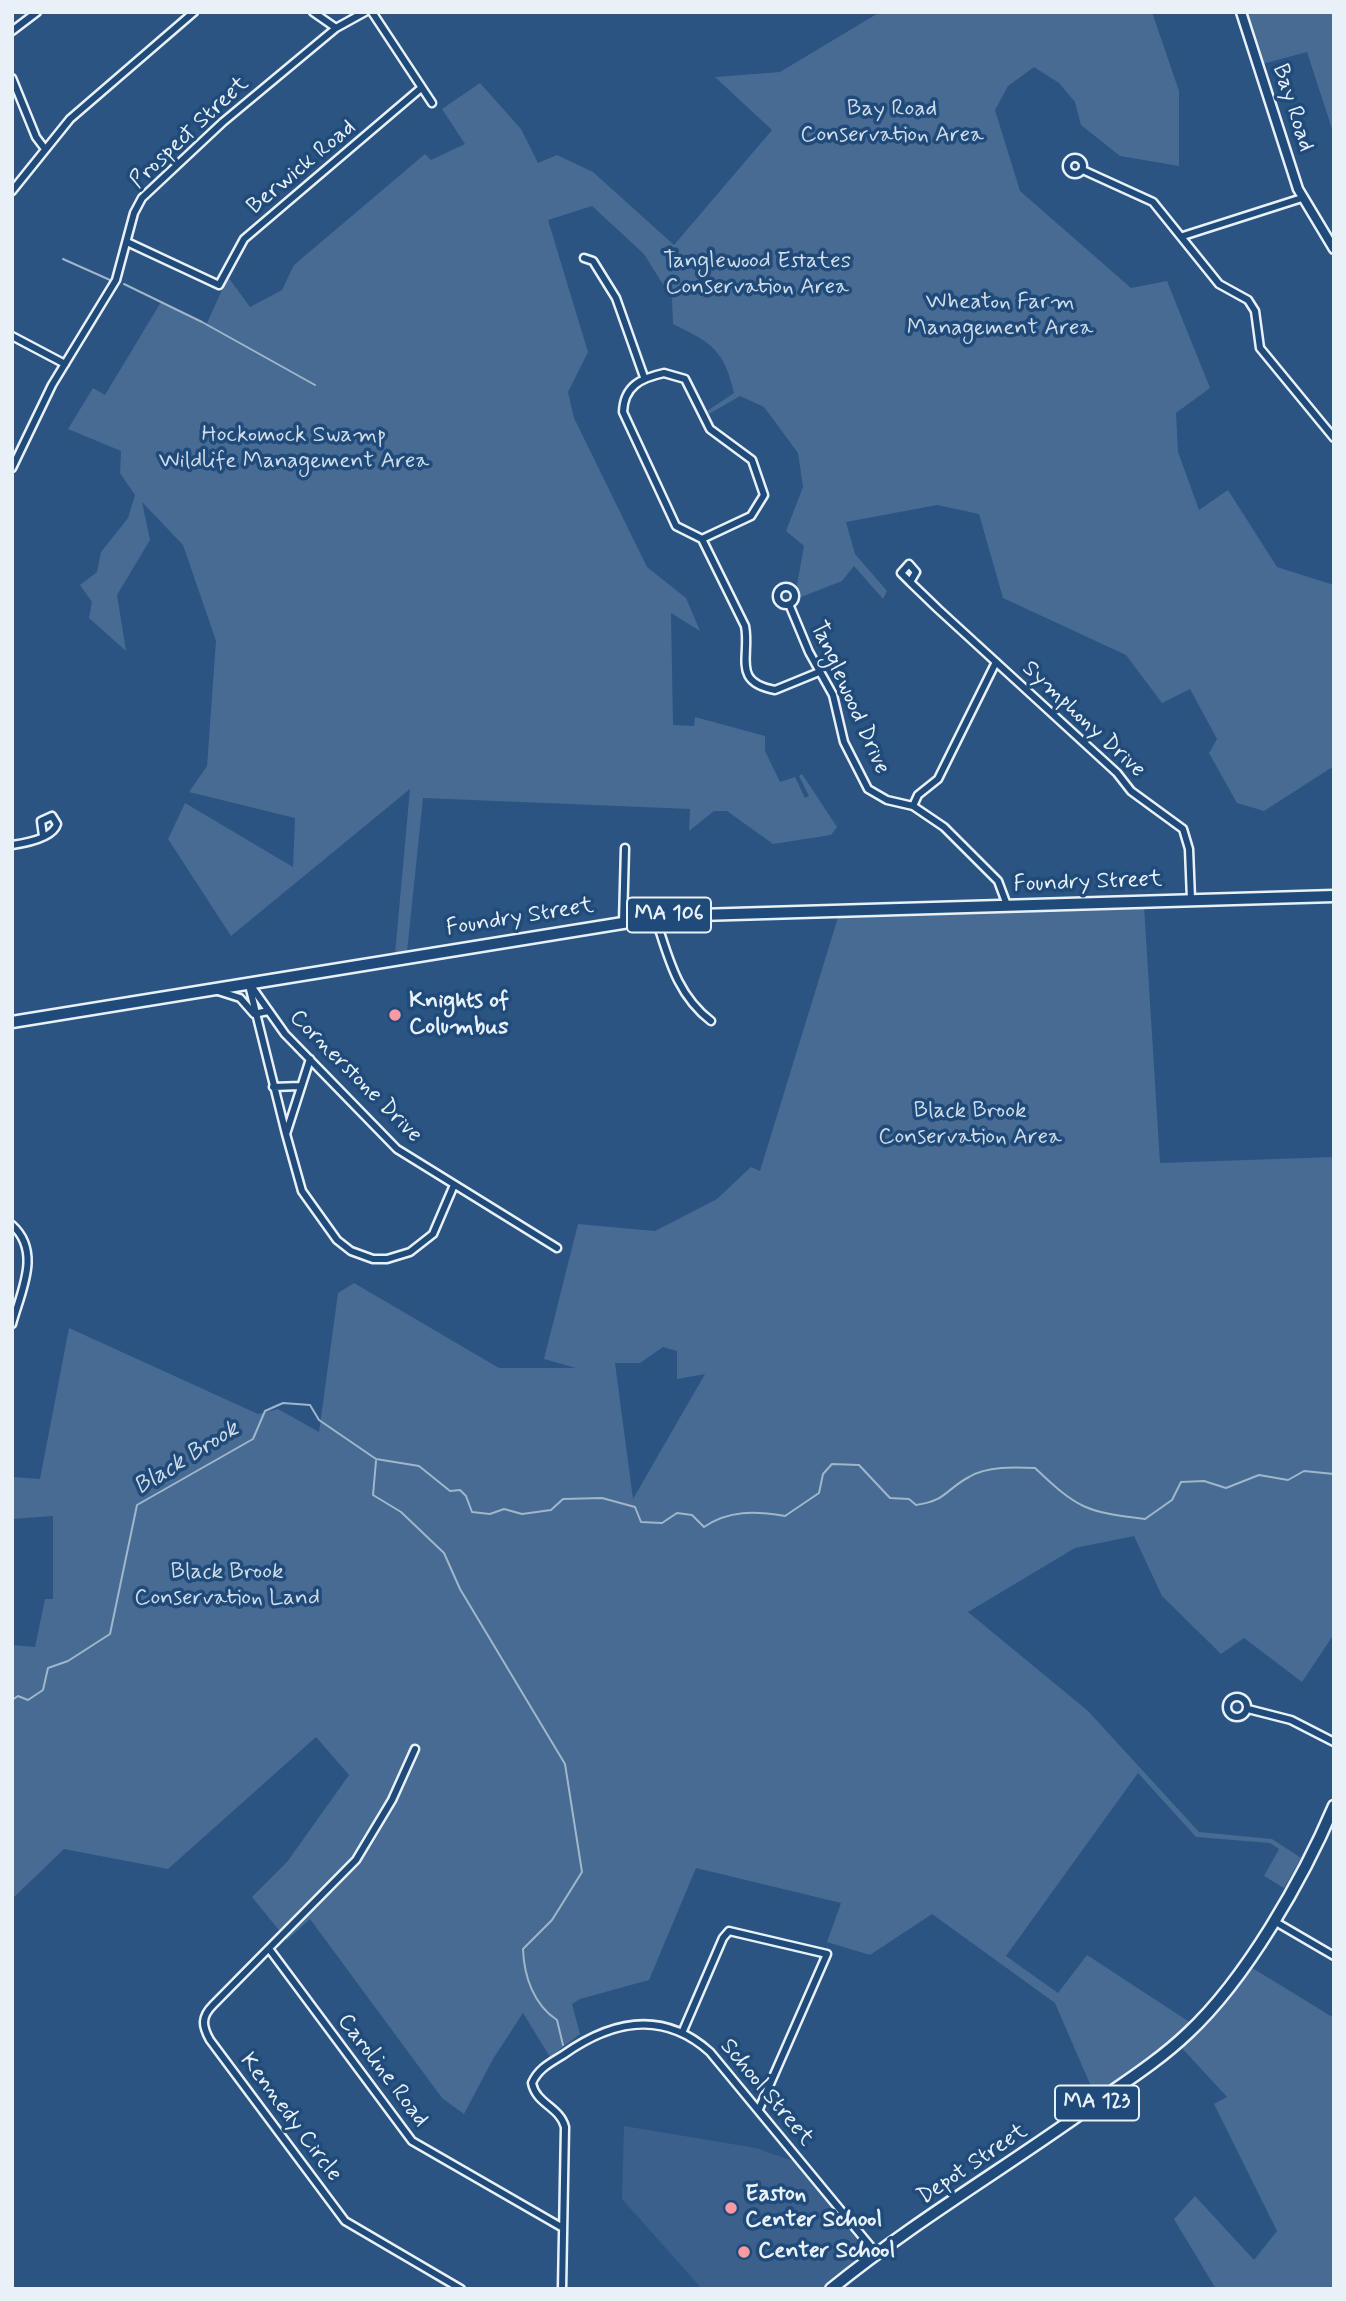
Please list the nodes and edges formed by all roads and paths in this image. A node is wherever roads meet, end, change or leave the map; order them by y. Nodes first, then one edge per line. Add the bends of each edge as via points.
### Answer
1 (37, 12) edge
2 (194, 12) edge
3 (313, 12) edge
4 (365, 12) edge
5 (372, 12) edge
6 (1241, 12) edge
7 (336, 28) junction
8 (12, 31) edge
9 (12, 78) edge
10 (420, 89) junction
11 (432, 103) dead end
12 (45, 149) junction
13 (1085, 171) dead end
14 (12, 191) edge
15 (1302, 198) junction
16 (1183, 236) junction
17 (127, 242) junction
18 (1334, 249) edge
19 (584, 258) dead end
20 (12, 336) edge
21 (65, 364) junction
22 (645, 377) junction
23 (1334, 438) edge
24 (12, 468) edge
25 (702, 538) junction
26 (911, 582) dead end
27 (789, 604) dead end
28 (996, 663) junction
29 (818, 672) junction
30 (913, 806) junction
31 (43, 836) dead end
32 (12, 845) edge
33 (625, 848) dead end
34 (1334, 896) edge
35 (1191, 900) junction
36 (1007, 905) junction
37 (666, 916) junction
38 (650, 917) junction
39 (623, 922) junction
40 (660, 932) junction
41 (248, 983) junction
42 (209, 990) junction
43 (268, 1012) junction
44 (254, 1014) junction
45 (711, 1021) dead end
46 (12, 1022) edge
47 (310, 1059) junction
48 (300, 1086) junction
49 (273, 1087) junction
50 (286, 1134) junction
51 (454, 1185) junction
52 (12, 1225) edge
53 (556, 1248) dead end
54 (12, 1324) edge
55 (1248, 1709) dead end
56 (1334, 1742) edge
57 (415, 1749) dead end
58 (1334, 1806) edge
59 (1273, 1920) junction
60 (270, 1951) junction
61 (1334, 1956) edge
62 (682, 2033) junction
63 (759, 2109) junction
64 (563, 2228) junction
65 (876, 2253) junction
66 (461, 2289) edge
67 (562, 2289) edge
68 (831, 2289) edge

1 - 8 street
2 - 12 street via 85,104
3 - 7 street
4 - 7 street, Prospect Street
5 - 10 street
6 - 15 main road, Bay Road
7 - 17 street, Prospect Street via 155,185 134,212
9 - 12 street
10 - 11 street
10 - 17 street, Berwick Road via 244,239 219,285
12 - 14 street
13 - 16 street via 1153,202
15 - 16 street
15 - 18 main road, Bay Road
16 - 23 street via 1219,285 1248,300 1255,311 1260,348
17 - 21 street, Prospect Street via 116,280
19 - 22 street via 593,261 616,298
20 - 21 street
21 - 24 street, Prospect Street
22 - 25 street via 626,394 625,417 676,526
22 - 25 street via 664,373 685,379 710,429 752,460 763,485 764,495 751,516
25 - 29 street via 745,626 746,673 754,682 775,690
26 - 28 street, Symphony Drive
27 - 29 street, Tanglewood Drive
28 - 30 street via 938,779 918,795
28 - 35 street, Symphony Drive via 1131,791 1184,829
29 - 30 street, Tanglewood Drive via 833,695 844,742 867,789
30 - 36 street, Tanglewood Drive via 944,827 998,881
31 - 32 street
33 - 39 street
34 - 35 main road, Foundry Street / MA 106
35 - 36 main road, Foundry Street / MA 106
36 - 37 main road, Foundry Street / MA 106
37 - 38 main road, Foundry Street / MA 106
37 - 40 street
38 - 39 main road, Foundry Street / MA 106
38 - 40 street
39 - 41 main road, Foundry Street / MA 106
40 - 45 street via 681,987 696,1010
41 - 42 main road, Foundry Street / MA 106
41 - 43 street, Cornerstone Drive
41 - 44 street
42 - 44 street via 240,998
42 - 46 main road, Foundry Street / MA 106
43 - 44 street
43 - 47 street, Cornerstone Drive
44 - 49 street
47 - 48 street
47 - 51 street, Cornerstone Drive via 397,1149
48 - 49 street
48 - 50 street
49 - 50 street
50 - 51 street via 302,1191 319,1219 343,1246 365,1257 393,1258 425,1242
51 - 53 street, Cornerstone Drive
52 - 54 street via 29,1252
55 - 56 street via 1291,1720
57 - 60 street, Kennedy Circle via 392,1800 356,1860
58 - 59 main road, Depot Street / MA 123
59 - 61 street
59 - 65 main road, Depot Street / MA 123 via 1234,1979 1174,2045 1037,2146
60 - 64 street, Caroline Road via 416,2144
60 - 66 street, Kennedy Circle via 206,2012 203,2026 209,2040 345,2221
62 - 63 street, School Street via 710,2052
62 - 63 street via 729,1931 827,1954
62 - 64 street, School Street via 641,2024 606,2029 541,2070 532,2087 562,2117 565,2127
63 - 65 street, School Street
64 - 67 street
65 - 68 main road, Depot Street / MA 123

